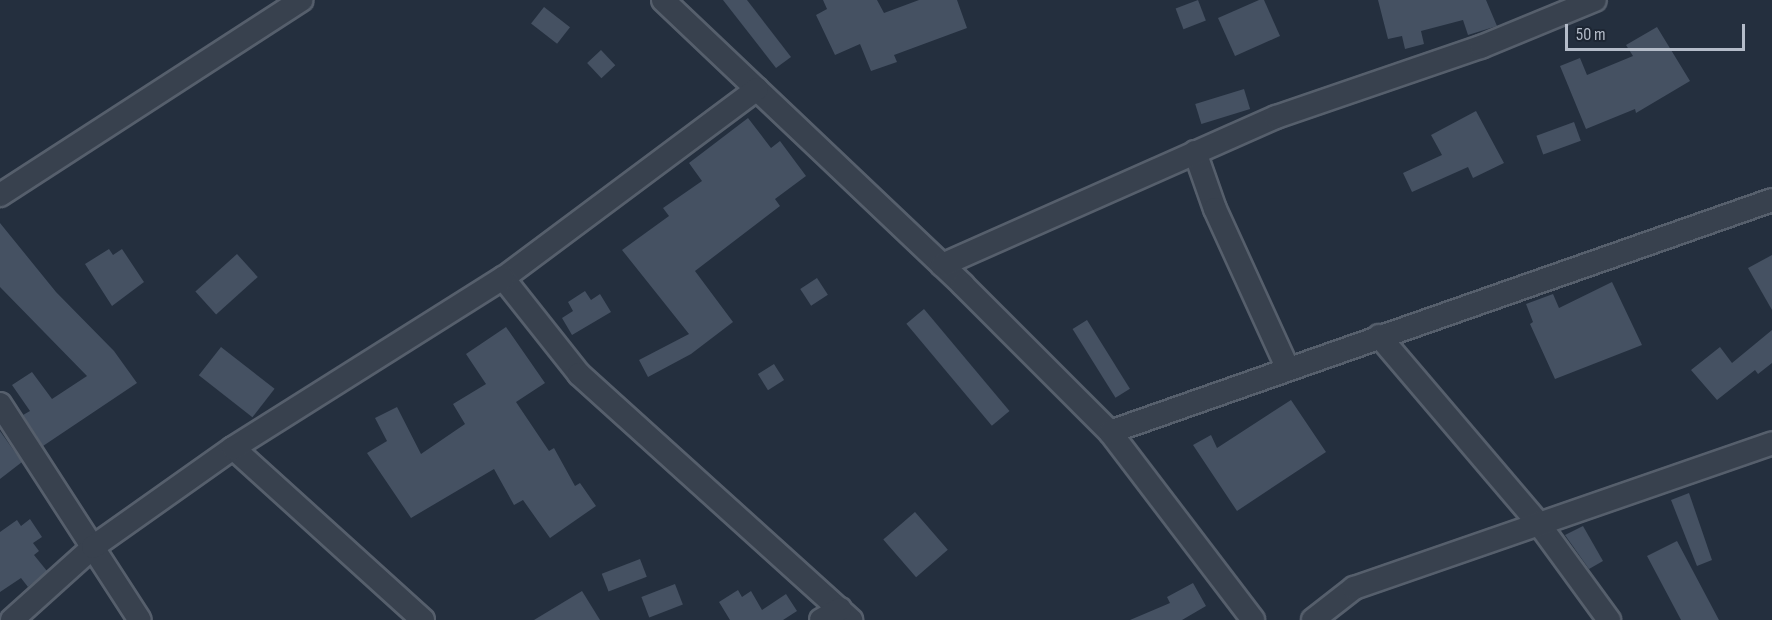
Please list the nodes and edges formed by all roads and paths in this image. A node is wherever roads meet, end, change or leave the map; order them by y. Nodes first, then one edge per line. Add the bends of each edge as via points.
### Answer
1 (302, 0) edge
2 (663, 0) edge
3 (1595, 0) edge
4 (757, 89) junction
5 (1195, 152) junction
6 (0, 195) edge
7 (1772, 200) edge
8 (942, 265) junction
9 (503, 278) junction
10 (1380, 336) junction
11 (1288, 369) junction
12 (0, 404) edge
13 (1110, 432) junction
14 (1772, 443) edge
15 (233, 448) junction
16 (1539, 524) junction
17 (93, 546) junction
18 (837, 616) edge
19 (12, 620) edge
20 (140, 620) edge
21 (423, 620) edge
22 (1253, 620) edge
23 (1313, 620) edge
24 (1609, 620) edge

1 - 6 street
2 - 4 street
3 - 5 street via 1481,46 1276,117
4 - 8 street
4 - 9 street
5 - 8 street
5 - 11 street via 1215,209
7 - 10 street
8 - 13 street
9 - 15 street
9 - 18 street via 579,374
10 - 11 street
10 - 16 street
11 - 13 street
12 - 17 street
13 - 22 street
14 - 16 street
15 - 17 street
15 - 21 street
16 - 23 street via 1354,588
16 - 24 street
17 - 19 street
17 - 20 street

